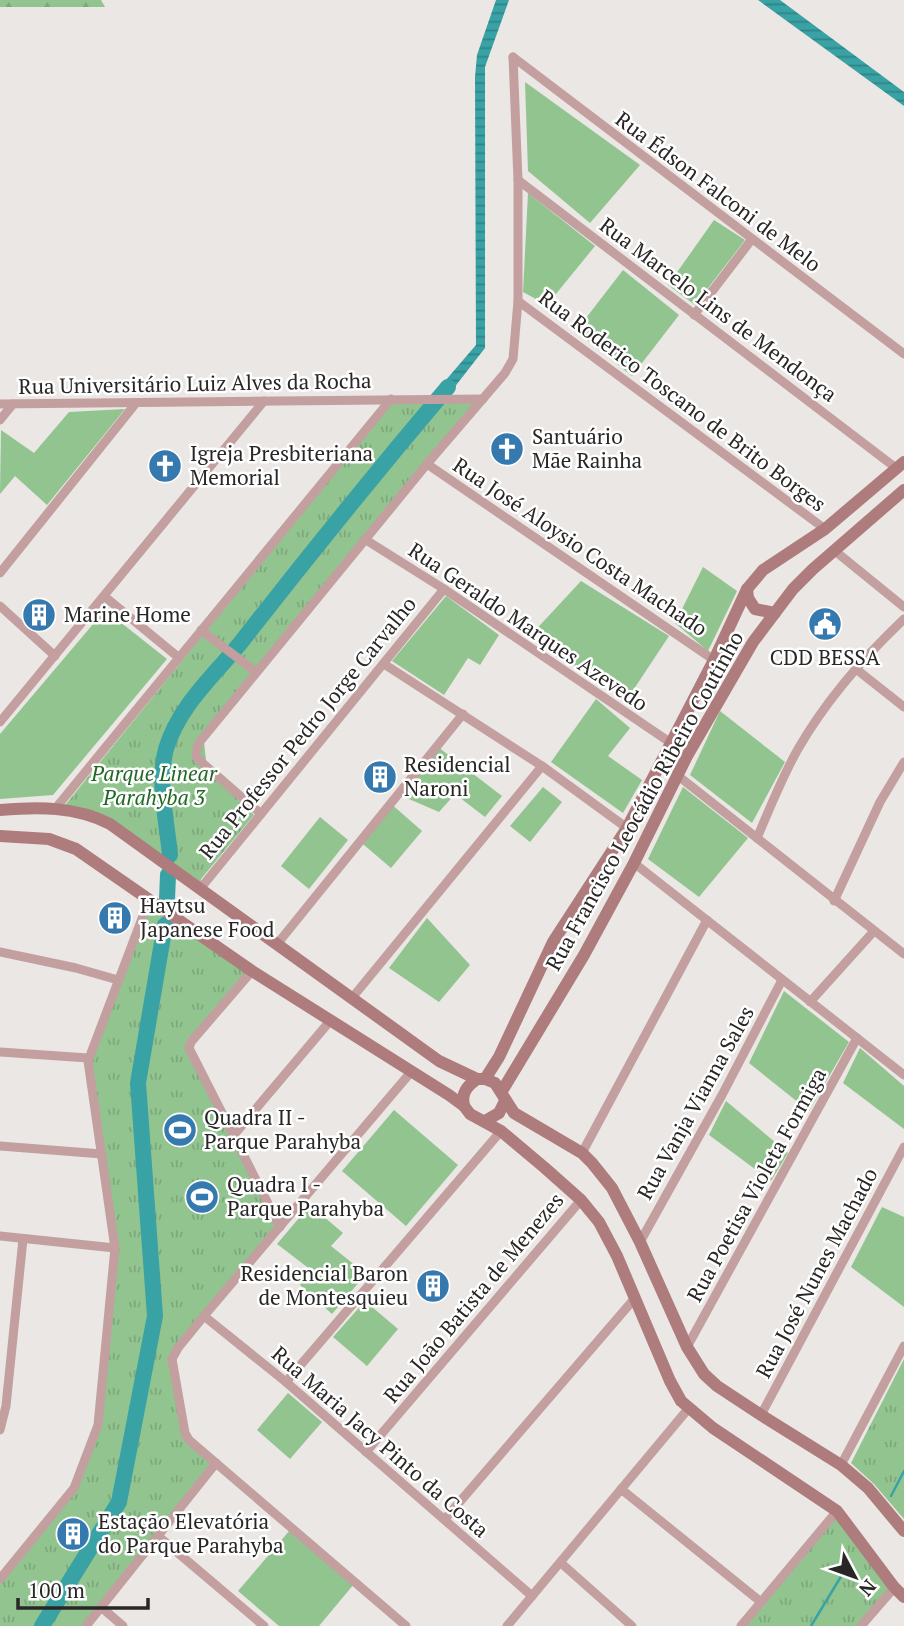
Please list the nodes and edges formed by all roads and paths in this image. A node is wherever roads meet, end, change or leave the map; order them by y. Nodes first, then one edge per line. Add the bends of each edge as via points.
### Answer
1 (518, 180) junction
2 (752, 239) junction
3 (519, 301) junction
4 (694, 315) junction
5 (904, 354) edge
6 (391, 399) junction
7 (483, 399) junction
8 (264, 401) junction
9 (136, 403) junction
10 (0, 404) edge
11 (13, 404) junction
12 (0, 420) edge
13 (427, 464) junction
14 (900, 465) edge
15 (904, 490) edge
16 (825, 529) junction
17 (366, 540) junction
18 (835, 551) junction
19 (0, 573) edge
20 (444, 589) junction
21 (747, 589) junction
22 (104, 596) junction
23 (0, 606) edge
24 (904, 607) edge
25 (775, 613) junction
26 (904, 619) edge
27 (201, 630) junction
28 (55, 656) junction
29 (178, 657) junction
30 (714, 660) junction
31 (384, 664) junction
32 (856, 669) junction
33 (256, 672) junction
34 (904, 708) edge
35 (463, 713) junction
36 (0, 722) edge
37 (671, 743) junction
38 (904, 762) edge
39 (542, 766) junction
40 (677, 775) junction
41 (55, 809) junction
42 (0, 810) edge
43 (261, 814) junction
44 (627, 828) junction
45 (0, 836) edge
46 (757, 838) junction
47 (634, 863) junction
48 (200, 889) junction
49 (149, 900) junction
50 (834, 901) junction
51 (707, 920) junction
52 (874, 931) junction
53 (278, 943) junction
54 (0, 952) edge
55 (904, 954) edge
56 (252, 971) junction
57 (118, 980) junction
58 (782, 980) junction
59 (352, 998) junction
60 (810, 1002) junction
61 (330, 1021) junction
62 (857, 1038) junction
63 (0, 1052) edge
64 (88, 1058) junction
65 (411, 1072) junction
66 (904, 1075) edge
67 (481, 1079) junction
68 (503, 1096) junction
69 (464, 1106) junction
70 (485, 1121) junction
71 (501, 1131) junction
72 (233, 1136) junction
73 (0, 1146) edge
74 (904, 1147) edge
75 (582, 1153) junction
76 (102, 1154) junction
77 (581, 1199) junction
78 (281, 1227) junction
79 (0, 1236) edge
80 (23, 1239) junction
81 (640, 1242) junction
82 (115, 1248) junction
83 (635, 1298) junction
84 (204, 1316) junction
85 (904, 1346) edge
86 (687, 1347) junction
87 (286, 1382) junction
88 (688, 1409) junction
89 (761, 1415) junction
90 (0, 1430) edge
91 (366, 1452) junction
92 (216, 1463) junction
93 (841, 1465) junction
94 (621, 1489) junction
95 (837, 1511) junction
96 (445, 1520) junction
97 (904, 1531) edge
98 (158, 1536) junction
99 (561, 1563) junction
100 (0, 1579) edge
101 (894, 1588) junction
102 (532, 1596) junction
103 (904, 1597) edge
104 (761, 1602) junction
105 (102, 1607) junction
106 (86, 1626) edge
107 (123, 1626) edge
108 (264, 1626) edge
109 (405, 1626) edge
110 (507, 1626) edge
111 (632, 1626) edge
112 (741, 1626) edge
113 (861, 1626) edge

1 - 2 street, Rua Édson Falconi de Melo via 513,57
1 - 3 street
1 - 4 street, Rua Marcelo Lins de Mendonça
2 - 4 street
2 - 5 street, Rua Édson Falconi de Melo
3 - 7 street via 513,359
3 - 16 street, Rua Roderico Toscano de Brito Borges
4 - 14 street, Rua Marcelo Lins de Mendonça
6 - 7 street, Rua Universitário Luiz Alves da Rocha
6 - 8 street, Rua Universitário Luiz Alves da Rocha
6 - 27 street
7 - 13 street
8 - 9 street, Rua Universitário Luiz Alves da Rocha
8 - 22 street
9 - 11 street, Rua Universitário Luiz Alves da Rocha
9 - 19 street
10 - 11 street, Rua Universitário Luiz Alves da Rocha
11 - 12 street
13 - 17 street
13 - 30 street, Rua José Aloysio Costa Machado
14 - 16 main road, Rua Francisco Leocádio Ribeiro Coutinho
15 - 18 main road, Rua Francisco Leocádio Ribeiro Coutinho
16 - 21 main road, Rua Francisco Leocádio Ribeiro Coutinho via 773,562
17 - 20 street, Rua Geraldo Marques Azevedo
17 - 33 street
18 - 24 street
18 - 25 main road, Rua Francisco Leocádio Ribeiro Coutinho via 793,589
20 - 31 street, Rua Professor Pedro Jorge Carvalho
20 - 37 street, Rua Geraldo Marques Azevedo
21 - 25 main road via 755,609
21 - 30 main road, Rua Francisco Leocádio Ribeiro Coutinho
22 - 28 street
22 - 29 street
23 - 28 street
25 - 40 main road, Rua Francisco Leocádio Ribeiro Coutinho via 753,642
26 - 32 street
27 - 29 street
27 - 33 street
28 - 36 street
29 - 41 street
30 - 37 main road, Rua Francisco Leocádio Ribeiro Coutinho
31 - 35 street
31 - 43 street, Rua Professor Pedro Jorge Carvalho
32 - 34 street
32 - 46 street via 797,751
33 - 43 street via 198,744 196,756
35 - 39 street
35 - 53 street
37 - 44 main road, Rua Francisco Leocádio Ribeiro Coutinho
38 - 50 street
39 - 44 street
39 - 59 street
40 - 46 street
40 - 47 main road, Rua Francisco Leocádio Ribeiro Coutinho
41 - 42 main road
41 - 48 main road via 110,824
43 - 48 street, Rua Professor Pedro Jorge Carvalho
44 - 67 main road, Rua Francisco Leocádio Ribeiro Coutinho via 553,942 499,1057
45 - 49 main road via 49,839 76,849
46 - 50 street
47 - 51 street
47 - 68 main road, Rua Francisco Leocádio Ribeiro Coutinho
48 - 53 main road
49 - 56 main road
49 - 57 street
50 - 52 street
51 - 58 street
51 - 75 street
52 - 55 street
52 - 60 street
53 - 59 main road
54 - 57 street
56 - 61 main road
56 - 72 street via 191,1042 191,1053
57 - 64 street
58 - 60 street
58 - 81 street, Rua Vanja Vianna Sales
59 - 67 main road via 439,1061
60 - 62 street
61 - 65 main road
61 - 72 street
62 - 66 street
62 - 86 street, Rua Poetisa Violeta Formiga
63 - 64 street
64 - 76 street
65 - 69 main road
65 - 78 street
67 - 68 main road via 495,1083
67 - 69 main road via 466,1089
68 - 70 main road via 499,1113
68 - 75 main road via 524,1121
69 - 70 main road
70 - 71 main road
71 - 77 main road
71 - 87 street
72 - 78 street
73 - 76 street
74 - 89 street, Rua José Nunes Machado
75 - 81 main road via 612,1188
76 - 82 street
77 - 83 main road via 608,1237
77 - 91 street, Rua João Batista de Menezes
78 - 84 street
79 - 80 street
80 - 82 street
80 - 90 street
81 - 86 main road
82 - 100 street via 94,1439 74,1488
83 - 88 main road via 670,1381
83 - 96 street
84 - 87 street, Rua Maria Jacy Pinto da Costa
84 - 92 street via 172,1359 185,1433
85 - 93 street
86 - 89 main road via 717,1386
87 - 91 street, Rua Maria Jacy Pinto da Costa
88 - 94 street
88 - 95 main road
89 - 93 main road
91 - 96 street, Rua Maria Jacy Pinto da Costa
92 - 98 street
92 - 109 street
93 - 97 main road
94 - 99 street
94 - 104 street
95 - 101 main road
95 - 104 street
96 - 102 street, Rua Maria Jacy Pinto da Costa
98 - 105 street
98 - 108 street
99 - 102 street
99 - 111 street
101 - 103 main road
101 - 113 street
102 - 110 street
104 - 112 street
105 - 106 street
105 - 107 street

